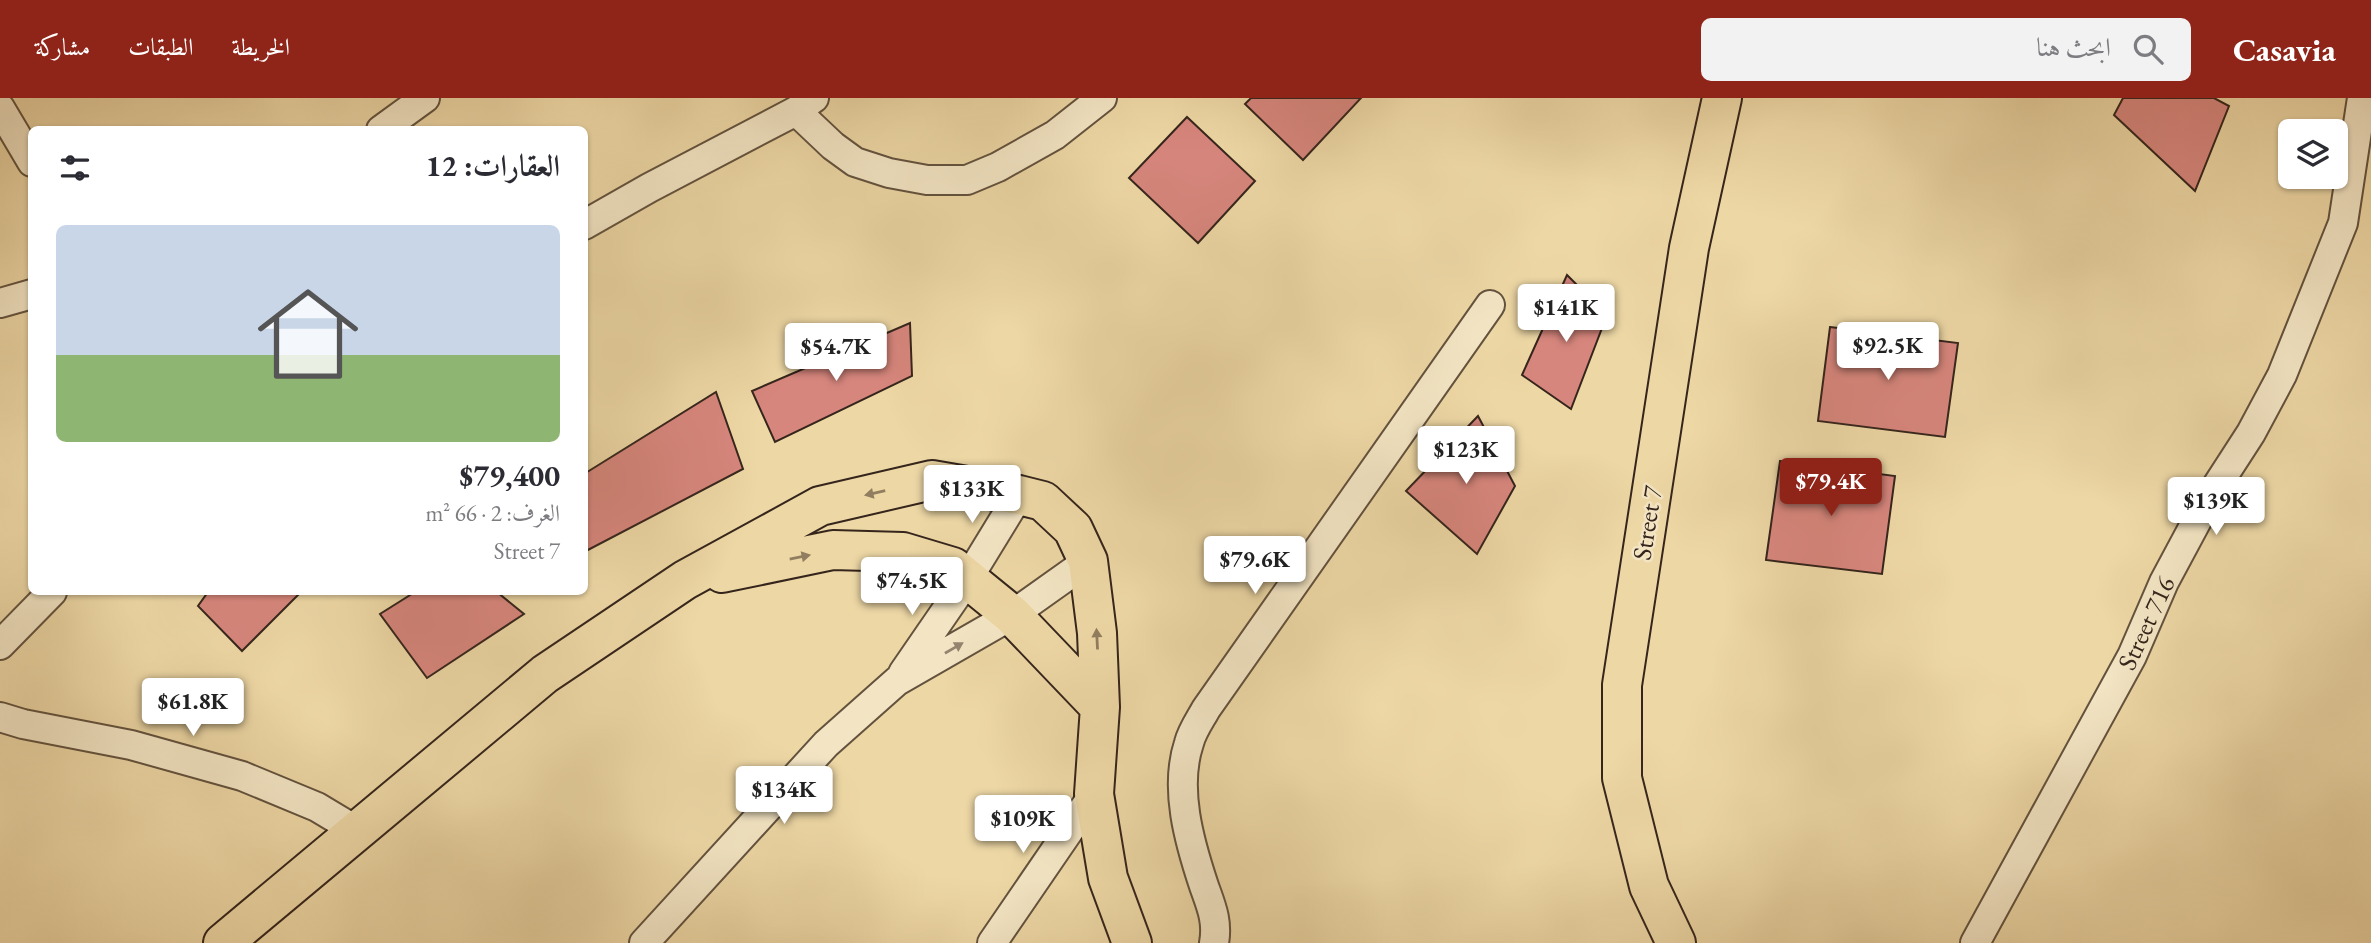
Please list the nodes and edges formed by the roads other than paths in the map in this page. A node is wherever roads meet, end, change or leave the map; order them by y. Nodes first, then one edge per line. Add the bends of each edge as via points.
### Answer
1 (425, 98) edge
2 (1102, 98) edge
3 (1722, 98) edge
4 (2362, 98) edge
5 (805, 105) edge
6 (0, 108) edge
7 (386, 126) edge
8 (28, 155) edge
9 (588, 223) edge
10 (28, 295) edge
11 (0, 303) edge
12 (1490, 305) dead end
13 (1019, 495) junction
14 (1088, 561) junction
15 (685, 580) junction
16 (967, 580) junction
17 (49, 595) edge
18 (1012, 615) junction
19 (0, 645) edge
20 (897, 681) junction
21 (1100, 707) junction
22 (0, 717) edge
23 (1094, 794) junction
24 (357, 831) junction
25 (223, 943) edge
26 (644, 943) edge
27 (992, 943) edge
28 (1132, 943) edge
29 (1214, 943) edge
30 (1676, 943) edge
31 (1975, 943) edge

1 - 7 street
2 - 5 street via 1055,135 967,180 927,180 855,162 833,146
3 - 30 main road, Street 7 via 1689,248 1622,685 1622,778 1649,886
4 - 31 street, Street 716 via 2343,223 2282,375 2209,498 2132,656
5 - 9 street
6 - 8 street
10 - 11 street
12 - 29 street via 1206,709 1189,741 1182,775 1183,805 1214,910
13 - 14 main road via 1043,501 1073,529
13 -> 15 main road via 932,480 820,506
13 - 16 street
14 - 18 street
21 -> 14 main road
15 -> 16 main road via 833,550 903,552 953,566
15 - 24 main road via 545,674
16 - 18 main road
16 - 20 street
17 - 19 street
20 -> 18 street
18 - 21 main road
20 - 26 street via 826,744
21 - 23 main road
22 - 24 street via 131,745 242,776 317,807
23 - 27 street
23 - 28 main road via 1108,878
24 - 25 main road

